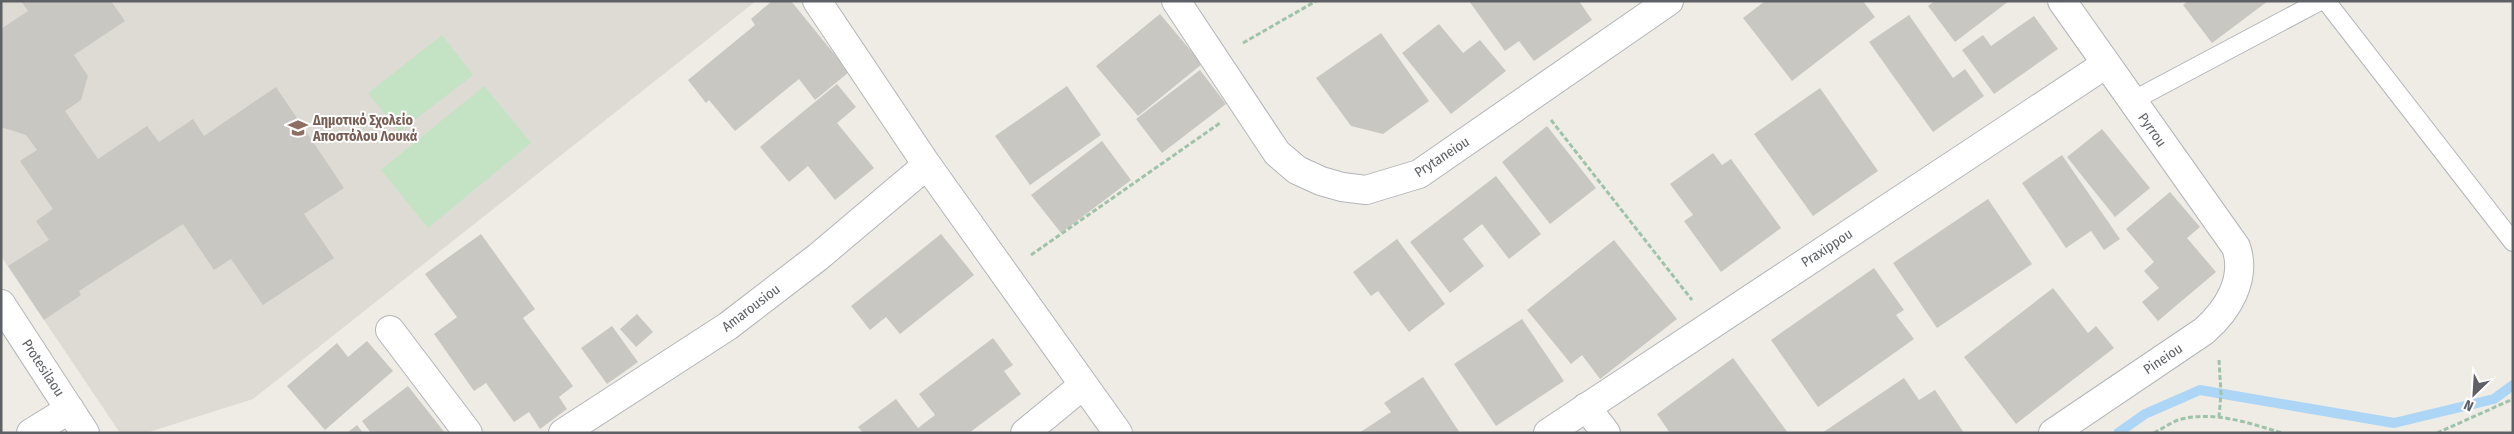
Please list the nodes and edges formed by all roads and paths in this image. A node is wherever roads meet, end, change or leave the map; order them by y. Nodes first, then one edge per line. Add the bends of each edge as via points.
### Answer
1 (817, 1) edge
2 (1176, 1) edge
3 (1316, 1) edge
4 (1669, 1) edge
5 (2062, 1) edge
6 (2320, 1) edge
7 (2326, 1) edge
8 (1214, 60) junction
9 (2106, 64) junction
10 (1533, 96) junction
11 (2132, 100) junction
12 (1245, 105) junction
13 (927, 165) junction
14 (2513, 242) edge
15 (2240, 260) joint
16 (1004, 274) junction
17 (1, 304) edge
18 (1711, 324) junction
19 (390, 330) dead end
20 (2204, 331) junction
21 (1082, 386) junction
22 (2513, 399) edge
23 (1586, 407) junction
24 (70, 409) junction
25 (2219, 417) junction
26 (31, 433) edge
27 (85, 433) edge
28 (468, 433) edge
29 (563, 433) edge
30 (1025, 433) edge
31 (1118, 433) edge
32 (1548, 433) edge
33 (1606, 433) edge
34 (2053, 433) edge
35 (2154, 433) edge
36 (2282, 433) edge
37 (2437, 433) edge

1 - 13 street
2 - 8 street, Prytaneiou
3 - 8 path
4 - 10 street, Prytaneiou
5 - 9 street, Pyrrou
6 - 11 lane
7 - 14 lane
8 - 12 street, Prytaneiou
9 - 11 street, Pyrrou
9 - 18 street, Praxippou
10 - 12 street, Prytaneiou via 1419,174 1366,190 1328,183 1298,170 1277,153
10 - 18 path
11 - 15 street, Pyrrou via 2236,247
12 - 16 path
13 - 16 street
13 - 29 street, Amarousiou via 818,257 728,326
15 - 20 street, Pineiou via 2232,299 2221,316
16 - 21 street
17 - 24 street, Protesilaou
18 - 23 street, Praxippou
19 - 28 street
20 - 25 path via 2219,353
20 - 34 street, Pineiou
21 - 30 street
21 - 31 street
22 - 37 path
23 - 32 street, Praxippou
23 - 33 street
24 - 26 street
24 - 27 street, Protesilaou
25 - 35 path via 2178,420
25 - 36 path

